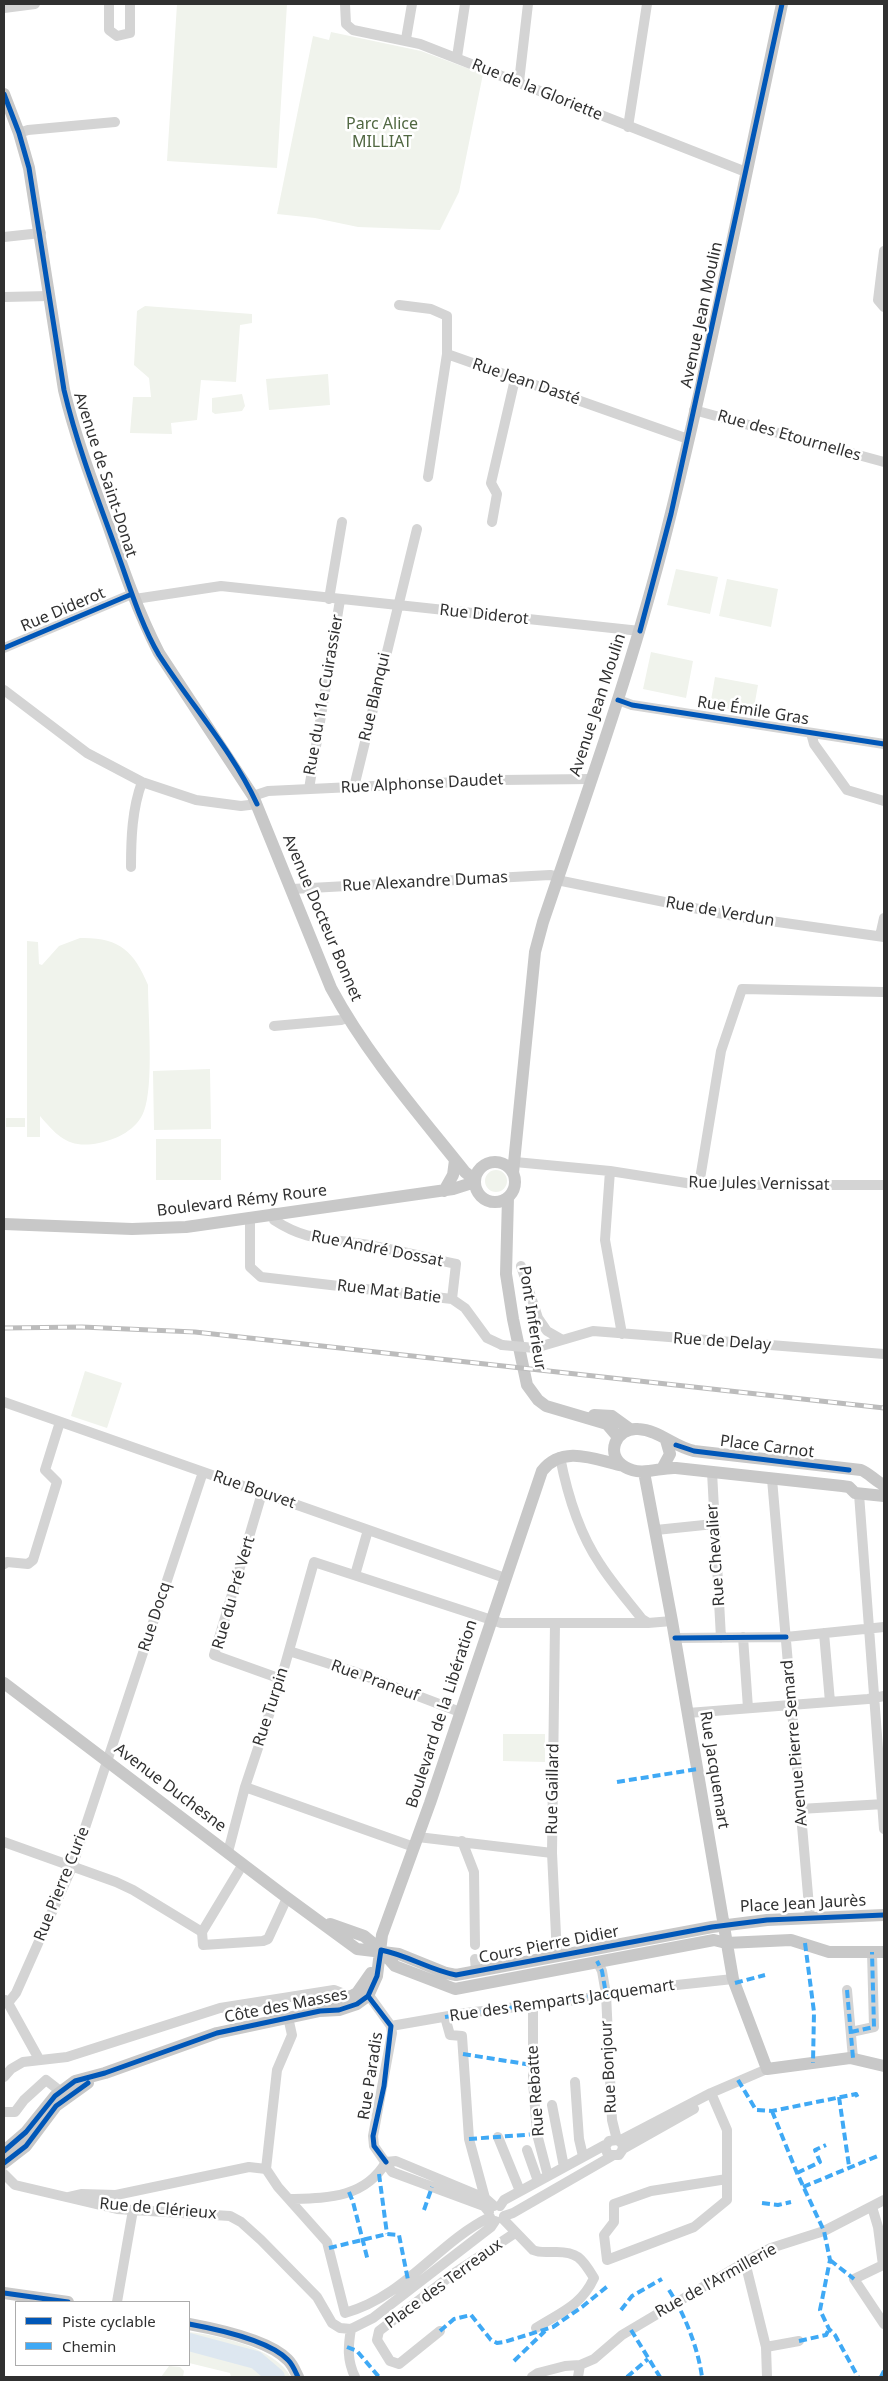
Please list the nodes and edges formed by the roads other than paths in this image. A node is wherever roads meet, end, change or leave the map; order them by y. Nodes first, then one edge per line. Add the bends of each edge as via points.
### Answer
1 (35, 4) edge
2 (109, 4) edge
3 (130, 4) edge
4 (345, 4) edge
5 (412, 4) edge
6 (465, 4) edge
7 (528, 4) edge
8 (647, 4) edge
9 (782, 4) edge
10 (4, 8) edge
11 (406, 39) junction
12 (456, 57) junction
13 (519, 82) junction
14 (4, 94) edge
15 (9, 120) edge
16 (115, 122) dead end
17 (628, 126) junction
18 (19, 133) junction
19 (746, 172) junction
20 (40, 234) junction
21 (4, 237) edge
22 (884, 251) edge
23 (50, 296) junction
24 (4, 298) edge
25 (399, 305) dead end
26 (884, 307) edge
27 (446, 354) junction
28 (515, 379) junction
29 (694, 410) junction
30 (688, 439) junction
31 (884, 462) edge
32 (428, 476) dead end
33 (342, 522) dead end
34 (492, 522) dead end
35 (417, 529) dead end
36 (134, 596) junction
37 (334, 599) junction
38 (397, 606) junction
39 (640, 631) junction
40 (4, 648) edge
41 (5, 691) edge
42 (618, 700) junction
43 (811, 733) junction
44 (884, 744) edge
45 (591, 779) junction
46 (142, 782) junction
47 (354, 788) junction
48 (309, 789) junction
49 (255, 800) junction
50 (884, 801) edge
51 (131, 867) dead end
52 (558, 878) junction
53 (292, 889) junction
54 (884, 918) edge
55 (882, 937) edge
56 (884, 992) edge
57 (347, 1018) junction
58 (274, 1026) dead end
59 (455, 1160) junction
60 (512, 1163) junction
61 (483, 1166) junction
62 (610, 1171) junction
63 (475, 1181) junction
64 (699, 1185) junction
65 (884, 1185) edge
66 (448, 1190) junction
67 (508, 1197) junction
68 (487, 1199) junction
69 (273, 1213) junction
70 (250, 1217) junction
71 (4, 1224) edge
72 (506, 1234) junction
73 (521, 1266) dead end
74 (452, 1299) junction
75 (622, 1334) junction
76 (561, 1339) junction
77 (884, 1354) edge
78 (4, 1402) edge
79 (568, 1413) junction
80 (60, 1422) junction
81 (630, 1429) junction
82 (666, 1440) junction
83 (616, 1442) junction
84 (560, 1456) junction
85 (585, 1457) junction
86 (624, 1466) junction
87 (663, 1468) junction
88 (202, 1472) junction
89 (644, 1472) junction
90 (712, 1472) junction
91 (864, 1474) junction
92 (772, 1479) junction
93 (884, 1485) edge
94 (857, 1491) junction
95 (262, 1493) junction
96 (884, 1496) edge
97 (714, 1524) junction
98 (368, 1530) junction
99 (656, 1530) junction
100 (4, 1564) edge
101 (355, 1576) junction
102 (505, 1578) junction
103 (490, 1621) junction
104 (672, 1621) junction
105 (556, 1623) junction
106 (648, 1623) junction
107 (884, 1627) edge
108 (869, 1629) junction
109 (824, 1633) junction
110 (743, 1636) junction
111 (786, 1637) junction
112 (675, 1638) junction
113 (721, 1638) junction
114 (288, 1651) junction
115 (281, 1679) junction
116 (4, 1683) edge
117 (880, 1696) edge
118 (830, 1702) junction
119 (792, 1704) junction
120 (748, 1708) junction
121 (460, 1712) junction
122 (688, 1713) junction
123 (108, 1762) junction
124 (245, 1787) junction
125 (883, 1804) edge
126 (800, 1809) junction
127 (884, 1829) edge
128 (4, 1842) edge
129 (416, 1842) junction
130 (462, 1842) junction
131 (228, 1852) junction
132 (552, 1854) junction
133 (243, 1864) junction
134 (72, 1867) junction
135 (287, 1898) junction
136 (884, 1915) edge
137 (810, 1918) junction
138 (724, 1925) junction
139 (202, 1932) junction
140 (726, 1943) junction
141 (475, 1945) dead end
142 (381, 1950) junction
143 (878, 1952) edge
144 (557, 1956) junction
145 (597, 1961) junction
146 (733, 1978) junction
147 (847, 1990) dead end
148 (366, 1991) junction
149 (606, 1994) junction
150 (352, 1996) junction
151 (6, 2001) edge
152 (533, 2005) junction
153 (320, 2011) junction
154 (288, 2017) junction
155 (445, 2018) junction
156 (391, 2026) junction
157 (851, 2032) junction
158 (853, 2058) junction
159 (38, 2059) junction
160 (884, 2066) edge
161 (767, 2069) junction
162 (105, 2072) junction
163 (4, 2077) edge
164 (575, 2082) dead end
165 (60, 2092) junction
166 (710, 2093) junction
167 (552, 2105) dead end
168 (4, 2112) edge
169 (44, 2122) junction
170 (498, 2137) dead end
171 (620, 2143) junction
172 (605, 2145) junction
173 (527, 2150) dead end
174 (4, 2151) edge
175 (583, 2156) junction
176 (612, 2156) junction
177 (4, 2162) edge
178 (386, 2162) junction
179 (564, 2166) junction
180 (266, 2169) junction
181 (4, 2174) edge
182 (548, 2176) junction
183 (727, 2179) junction
184 (538, 2182) junction
185 (520, 2191) junction
186 (65, 2198) junction
187 (291, 2199) junction
188 (884, 2200) edge
189 (872, 2207) junction
190 (133, 2210) junction
191 (494, 2211) junction
192 (515, 2233) junction
193 (746, 2264) junction
194 (883, 2265) edge
195 (4, 2293) edge
196 (61, 2301) edge
197 (116, 2301) edge
198 (190, 2324) edge
199 (884, 2324) edge
200 (536, 2328) dead end
201 (351, 2329) junction
202 (440, 2331) dead end
203 (798, 2341) dead end
204 (766, 2347) junction
205 (580, 2366) junction
206 (298, 2377) edge
207 (354, 2377) edge
208 (532, 2377) edge
209 (578, 2377) edge
210 (768, 2377) edge

1 - 10 street
2 - 3 street via 108,30 117,36 130,32
4 - 11 street, Rue de la Gloriette via 346,24 354,30
5 - 11 street
6 - 12 street
7 - 13 street
8 - 17 street
9 - 19 main road, Avenue Jean Moulin
11 - 12 street, Rue de la Gloriette
12 - 13 street, Rue de la Gloriette
13 - 17 street, Rue de la Gloriette
14 - 15 main road, Avenue de Saint-Donat
15 - 18 main road, Avenue de Saint-Donat
16 - 18 street
17 - 19 street, Rue de la Gloriette
18 - 20 main road, Avenue de Saint-Donat via 29,168
19 - 29 main road, Avenue Jean Moulin
20 - 21 street
20 - 23 main road, Avenue de Saint-Donat
22 - 26 street via 878,300
23 - 24 street
23 - 36 main road, Avenue de Saint-Donat via 64,390 72,421
25 - 27 street via 431,309 447,316
27 - 28 street, Rue Jean Dasté
27 - 32 street
28 - 30 street, Rue Jean Dasté
28 - 34 street via 491,483 498,494
29 - 30 main road, Avenue Jean Moulin
29 - 31 street, Rue des Etournelles
30 - 39 main road, Avenue Jean Moulin
33 - 37 street
35 - 38 street, Rue Blanqui
36 - 37 street, Rue Diderot via 221,586
36 - 40 street, Rue Diderot
36 - 49 main road, Avenue de Saint-Donat via 158,653
37 - 38 street, Rue Diderot
37 - 48 street, Rue du 11e Cuirassier
38 - 39 street, Rue Diderot
38 - 47 street, Rue Blanqui
39 - 42 main road, Avenue Jean Moulin
41 - 46 street, Rue Alphonse Daudet via 87,753
42 - 43 street, Rue Émile Gras via 632,705
42 - 45 main road, Avenue Jean Moulin
43 - 44 street, Rue Émile Gras
43 - 50 street via 814,744 847,790
45 - 47 street, Rue Alphonse Daudet
45 - 52 main road, Avenue Jean Moulin
46 - 49 street, Rue Alphonse Daudet via 196,800 242,806
46 - 51 street via 137,796
47 - 48 street, Rue Alphonse Daudet
48 - 49 street, Rue Alphonse Daudet via 268,791
49 - 53 main road, Avenue Docteur Bonnet
52 - 53 street, Rue Alexandre Dumas via 550,875
52 - 55 street, Rue de Verdun via 728,914
52 - 60 main road, Avenue Jean Moulin via 535,952
53 - 57 main road, Avenue Docteur Bonnet via 331,988
54 - 55 street
56 - 64 street via 742,989 721,1052
57 - 58 street
57 - 59 main road, Avenue Docteur Bonnet
59 - 61 main road via 466,1166
59 - 63 main road, Avenue Docteur Bonnet
59 - 66 main road
60 - 61 main road via 492,1162
60 - 62 street, Rue Jules Vernissat
60 - 67 main road via 515,1186
61 - 63 main road
62 - 64 street, Rue Jules Vernissat
62 - 75 street via 606,1240
63 - 66 main road, Boulevard Rémy Roure
63 - 68 main road
64 - 65 street, Rue Jules Vernissat
66 - 68 main road, Boulevard Rémy Roure
66 - 69 main road, Boulevard Rémy Roure
67 - 68 main road
67 - 72 main road, Pont Inferieur
68 - 72 main road, Pont Inferieur
69 - 70 main road, Boulevard Rémy Roure
69 - 74 street, Rue André Dossat via 274,1220 292,1232 456,1264
70 - 71 main road, Boulevard Rémy Roure via 186,1228
70 - 74 street, Rue Mat Batie via 250,1267 261,1277
72 - 79 main road, Pont Inferieur via 506,1274 527,1385 546,1406
73 - 76 street via 538,1318 547,1331
74 - 76 street, Rue Mat Batie, bridge via 465,1308 487,1338 502,1345 536,1348
75 - 76 street, Rue de Delay via 593,1331
75 - 77 street, Rue de Delay
78 - 80 street, Rue Bouvet
79 - 81 main road, Pont Inferieur via 612,1416
79 - 83 main road, Pont Inferieur via 607,1424
80 - 88 street, Rue Bouvet
80 - 100 street via 45,1470 58,1482 34,1560 28,1564
81 - 82 main road, Place Carnot via 652,1431
81 - 83 main road
82 - 87 main road via 670,1454
82 - 91 main road, Place Carnot via 694,1451
83 - 85 main road
83 - 86 main road via 615,1454
84 - 85 main road
84 - 102 main road, Boulevard de la Libération via 542,1471
84 - 106 street via 572,1502 590,1548
85 - 86 main road, Place Carnot
86 - 89 main road, Place Carnot
87 - 89 main road, Place Carnot
87 - 90 main road, Place Carnot
88 - 95 street, Rue Bouvet
88 - 123 street, Rue Docq
89 - 99 main road, Rue Jacquemart
90 - 92 main road, Place Carnot
90 - 97 street, Rue Chevalier
91 - 93 main road, Place Carnot
91 - 94 main road via 870,1488
91 - 94 main road via 848,1478
92 - 94 main road, Place Carnot
92 - 111 street, Avenue Pierre Semard
94 - 96 main road, Place Carnot
94 - 108 street
95 - 98 street, Rue Bouvet
95 - 115 street, Rue du Pré Vert via 214,1656
97 - 99 street
97 - 113 street, Rue Chevalier
98 - 101 street
98 - 102 street, Rue Bouvet
99 - 104 main road, Rue Jacquemart
101 - 103 street
101 - 114 street, Rue Turpin via 314,1562
102 - 103 main road, Boulevard de la Libération
103 - 105 street
103 - 121 main road, Boulevard de la Libération
104 - 106 street
104 - 112 main road, Rue Jacquemart
105 - 106 street
105 - 132 street, Rue Gaillard
107 - 108 street
108 - 109 street
108 - 117 street
109 - 111 street
109 - 118 street
110 - 111 street
110 - 113 street
110 - 120 street
111 - 119 street, Avenue Pierre Semard
112 - 113 street
112 - 122 main road, Rue Jacquemart
114 - 115 street, Rue Turpin
114 - 121 street, Rue Praneuf via 355,1672
115 - 124 street, Rue Turpin
116 - 123 main road, Avenue Duchesne
117 - 118 street
117 - 125 street
118 - 119 street
119 - 120 street
119 - 126 street, Avenue Pierre Semard
120 - 122 street
121 - 129 main road, Boulevard de la Libération
122 - 138 main road, Rue Jacquemart
123 - 131 main road, Avenue Duchesne
123 - 134 street, Rue Pierre Curie
124 - 129 street
124 - 131 street, Rue Turpin
125 - 126 street
125 - 127 street
126 - 137 street, Avenue Pierre Semard
128 - 134 street
129 - 130 street
129 - 142 main road, Boulevard de la Libération via 382,1935
130 - 132 street
130 - 141 street via 474,1872
131 - 133 main road, Avenue Duchesne
132 - 144 street, Rue Gaillard
133 - 135 main road, Avenue Duchesne
133 - 139 street
134 - 139 street via 133,1890
134 - 151 street, Rue Pierre Curie via 16,1993
135 - 139 street via 268,1939 263,1941 203,1945
135 - 142 main road, Avenue Duchesne via 316,1920 364,1936
136 - 137 main road, Place Jean Jaurès
137 - 138 main road, Place Jean Jaurès
138 - 140 main road, Rue Jacquemart
138 - 144 main road, Cours Pierre Didier
140 - 143 main road via 790,1940 829,1952
140 - 145 main road, Cours Pierre Didier via 714,1940
140 - 146 main road, Rue Jacquemart
142 - 144 main road, Cours Pierre Didier via 456,1975 476,1965
142 - 145 main road, Cours Pierre Didier via 395,1966 455,1988
142 - 148 main road, Côte des Masses
143 - 157 street via 874,2028
145 - 149 street, Rue Bonjour
146 - 149 street, Rue des Remparts Jacquemart
146 - 161 main road, Rue Jacquemart
147 - 157 street
148 - 150 main road, Côte des Masses
148 - 153 main road, Côte des Masses via 357,2004 339,2010
148 - 156 street, Rue Paradis
149 - 152 street, Rue des Remparts Jacquemart
149 - 171 street, Rue Bonjour via 612,2120
150 - 153 main road, Côte des Masses
150 - 159 street via 334,1990 220,2008 67,2057
151 - 159 street
152 - 155 street, Rue des Remparts Jacquemart
152 - 182 street, Rue Rebatte via 532,2065 537,2125
153 - 154 main road, Côte des Masses
154 - 162 main road, Côte des Masses via 217,2033
154 - 180 street via 292,2035 277,2070
155 - 156 street, Rue des Remparts Jacquemart
155 - 191 street via 450,2035 462,2036 469,2139
156 - 178 street, Rue Paradis via 384,2086 373,2136 374,2146
157 - 158 street
158 - 160 main road
158 - 161 main road
159 - 163 street via 23,2062
161 - 166 street
162 - 165 main road, Côte des Masses via 75,2081
162 - 169 main road, Côte des Masses via 66,2097
164 - 175 street
165 - 168 street via 46,2080 15,2112
165 - 169 street via 60,2098
165 - 174 main road, Côte des Masses via 47,2103 18,2141
166 - 171 street via 706,2102
166 - 183 street via 727,2130
167 - 179 street
169 - 177 main road, Côte des Masses via 26,2146
170 - 185 street
171 - 172 street via 609,2141
171 - 176 street via 619,2155
172 - 175 street
172 - 176 street via 606,2152
173 - 184 street
175 - 179 street
176 - 191 street via 513,2213
178 - 187 street via 379,2174 337,2198
178 - 191 street via 396,2161
179 - 182 street
180 - 186 street via 241,2169 116,2196 81,2194
180 - 187 street via 278,2188
181 - 186 street, Rue de Clérieux via 15,2185
182 - 184 street
183 - 183 street via 652,2191 614,2204 614,2222 604,2235 607,2260 694,2227 727,2200
184 - 185 street
185 - 191 street via 504,2200
186 - 190 street, Rue de Clérieux
187 - 191 street via 327,2242 345,2313 390,2294
188 - 189 street, Rue de l'Armillerie
189 - 193 street, Rue de l'Armillerie via 824,2231 771,2248
189 - 194 street
190 - 197 street
190 - 201 street, Rue de Clérieux via 218,2214 235,2219 317,2297 332,2323
191 - 192 street
191 - 201 street via 491,2227 373,2318
192 - 200 street via 533,2250 573,2253 583,2261 594,2278 587,2293 574,2305
192 - 202 street, Place des Terreaux via 379,2331 377,2340 390,2362 398,2364
193 - 204 street
193 - 205 street, Rue de l'Armillerie via 622,2334 594,2359
194 - 199 street via 854,2279
195 - 196 main road
198 - 206 main road via 234,2334 271,2349 288,2360
201 - 207 street via 347,2347
203 - 204 street
204 - 210 street
205 - 208 street via 565,2366
205 - 209 street

